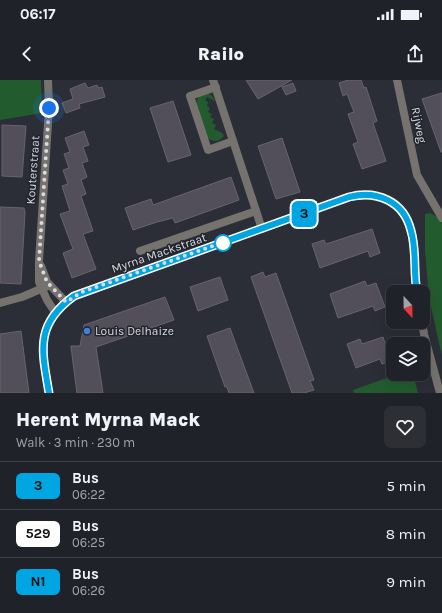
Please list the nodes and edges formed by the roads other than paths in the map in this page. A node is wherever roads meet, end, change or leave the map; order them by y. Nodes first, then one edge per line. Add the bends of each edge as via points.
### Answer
1 (48, 80) edge
2 (397, 80) edge
3 (214, 84) edge
4 (233, 142) junction
5 (256, 211) junction
6 (442, 218) edge
7 (262, 229) junction
8 (140, 251) dead end
9 (416, 285) edge
10 (46, 287) junction
11 (66, 302) junction
12 (0, 303) edge
13 (55, 312) junction
14 (423, 329) edge
15 (49, 393) edge
16 (440, 393) edge

1 - 10 street, Kouterstraat via 49,108 39,261 47,282
2 - 6 street, Rijweg via 417,175
3 - 4 street
3 - 4 street via 190,96 208,150
4 - 5 street
5 - 7 street
5 - 8 street
7 - 9 street, Myrna Mackstraat via 349,197 374,195 394,203 406,217 412,231
7 - 11 street, Myrna Mackstraat via 82,292
10 - 11 street, Kouterstraat
10 - 12 street
10 - 13 street, Kouterstraat via 47,300
11 - 13 street
13 - 15 street via 43,338 43,358
14 - 16 street

